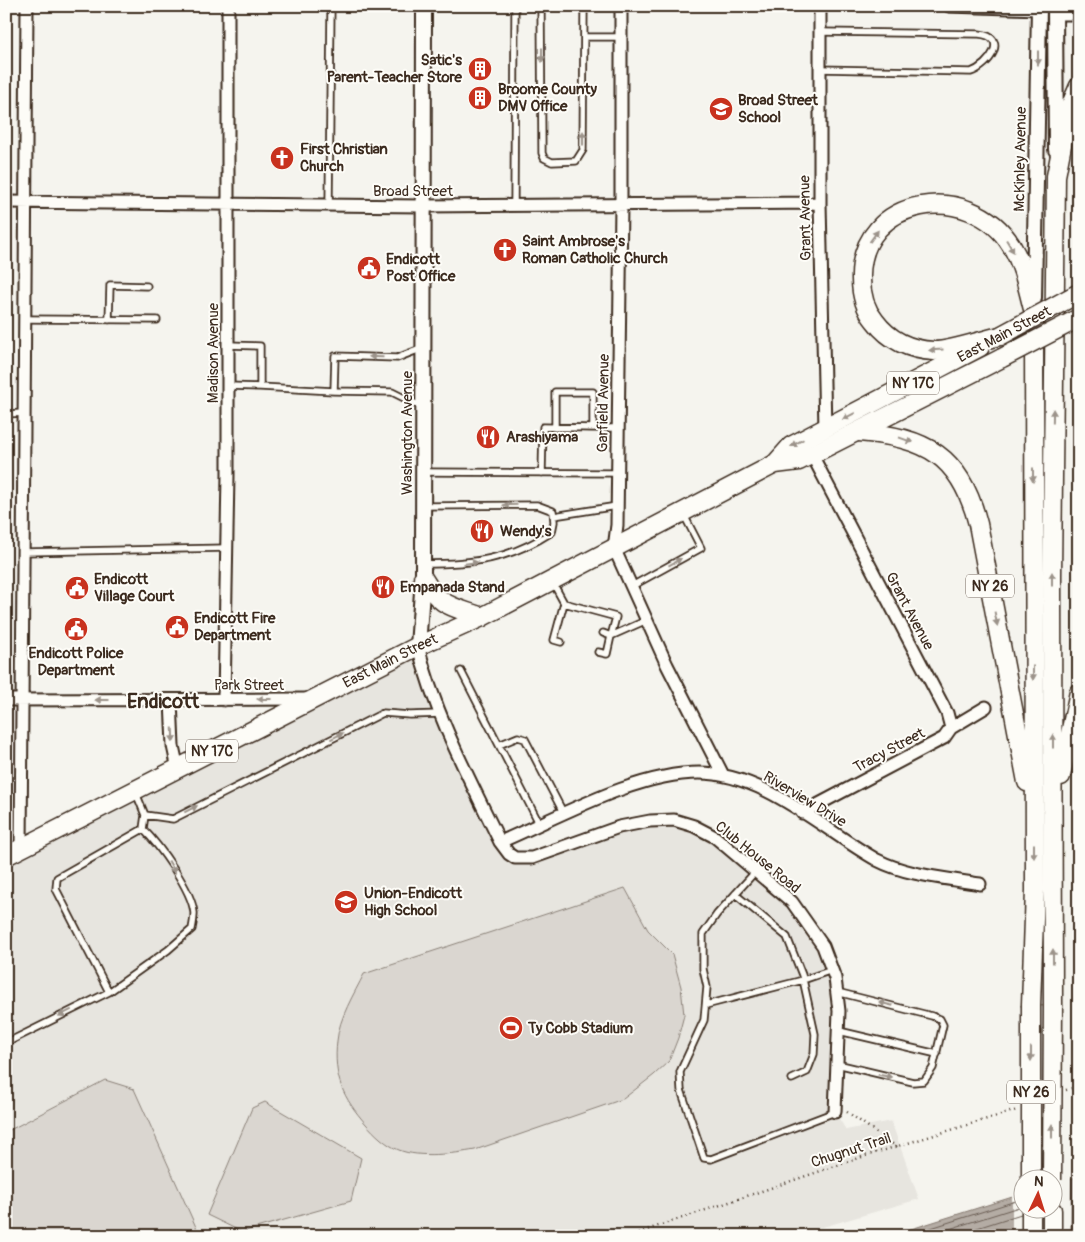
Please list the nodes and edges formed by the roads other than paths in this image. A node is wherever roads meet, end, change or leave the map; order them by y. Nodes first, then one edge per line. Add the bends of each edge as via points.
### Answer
1 (28, 6) edge
2 (228, 6) edge
3 (331, 6) edge
4 (424, 6) edge
5 (515, 6) edge
6 (542, 6) edge
7 (584, 6) edge
8 (621, 6) edge
9 (820, 6) edge
10 (949, 6) edge
11 (1039, 8) edge
12 (1055, 10) edge
13 (1079, 14) edge
14 (820, 32) junction
15 (584, 37) junction
16 (621, 37) junction
17 (819, 69) junction
18 (1079, 86) edge
19 (1056, 176) junction
20 (6, 202) edge
21 (27, 202) junction
22 (820, 203) junction
23 (227, 204) junction
24 (621, 204) junction
25 (328, 205) junction
26 (423, 206) junction
27 (514, 206) junction
28 (148, 286) dead end
29 (1079, 293) edge
30 (1034, 313) junction
31 (1079, 318) edge
32 (26, 319) junction
33 (109, 320) junction
34 (157, 320) dead end
35 (1000, 336) junction
36 (228, 344) junction
37 (423, 348) junction
38 (228, 386) junction
39 (260, 387) junction
40 (334, 391) junction
41 (423, 408) junction
42 (25, 413) junction
43 (6, 414) edge
44 (554, 428) junction
45 (593, 428) junction
46 (618, 428) junction
47 (825, 428) junction
48 (858, 432) junction
49 (812, 455) junction
50 (775, 464) junction
51 (423, 472) junction
52 (542, 473) junction
53 (618, 473) junction
54 (423, 506) junction
55 (617, 506) junction
56 (683, 512) junction
57 (554, 516) junction
58 (227, 548) junction
59 (614, 548) junction
60 (24, 552) junction
61 (423, 571) junction
62 (552, 580) junction
63 (632, 586) junction
64 (564, 603) junction
65 (482, 617) junction
66 (647, 620) junction
67 (559, 621) junction
68 (566, 623) dead end
69 (603, 633) dead end
70 (611, 636) junction
71 (561, 642) dead end
72 (418, 646) junction
73 (598, 652) dead end
74 (461, 671) dead end
75 (1079, 692) edge
76 (313, 699) junction
77 (6, 700) edge
78 (23, 700) junction
79 (171, 700) junction
80 (224, 700) junction
81 (986, 707) dead end
82 (440, 714) junction
83 (951, 728) junction
84 (499, 745) junction
85 (178, 769) junction
86 (723, 775) junction
87 (135, 791) junction
88 (1034, 812) junction
89 (802, 813) junction
90 (564, 814) junction
91 (145, 815) junction
92 (540, 825) junction
93 (143, 828) junction
94 (1053, 839) junction
95 (500, 842) junction
96 (14, 852) edge
97 (756, 871) junction
98 (980, 884) dead end
99 (735, 894) junction
100 (832, 970) junction
101 (804, 980) junction
102 (109, 992) junction
103 (837, 992) junction
104 (706, 1005) junction
105 (839, 1031) junction
106 (6, 1042) edge
107 (937, 1054) junction
108 (838, 1064) junction
109 (792, 1080) dead end
110 (835, 1108) joint
111 (1031, 1170) edge
112 (1052, 1170) edge
113 (1031, 1220) edge
114 (1052, 1220) edge
115 (1031, 1236) edge
116 (1052, 1236) edge

1 - 21 street
2 - 23 street, Madison Avenue
3 - 25 lane
4 - 26 street, Washington Avenue
5 - 27 lane
6 -> 15 lane via 542,153 552,162 576,161 583,150
7 - 15 lane
8 - 16 street, Garfield Avenue
9 - 14 street, Grant Avenue
10 - 11 street
11 -> 30 street, McKinley Avenue
12 - 13 street
12 - 19 street
14 - 17 street, Grant Avenue
14 - 17 lane via 979,34 993,39 995,48 992,58 979,70 971,72
15 - 16 lane
16 - 24 street, Garfield Avenue
17 - 22 street, Grant Avenue
18 - 19 main road, NY 26 via 1069,108
94 -> 19 main road, NY 26
20 - 21 street, Broad Street
21 - 23 street, Broad Street
21 - 32 street
22 - 24 street, Broad Street
22 - 47 street, Grant Avenue
23 - 25 street, Broad Street
23 - 36 street, Madison Avenue
24 - 27 street, Broad Street
24 - 46 street, Garfield Avenue
25 - 26 street, Broad Street
26 - 27 street, Broad Street
26 - 37 street, Washington Avenue
28 - 33 lane via 110,285
29 - 35 main road, East Main Street / NY 17C, bridge
35 -> 30 main road via 936,351 907,346 892,339 870,315 861,290 863,258 875,233 887,220 915,206 948,205 977,214 990,222 1011,245 1024,273
30 -> 88 main road
31 - 48 main road, East Main Street / NY 17C, bridge
32 - 33 lane
32 - 42 street
33 - 34 lane
35 -> 47 main road, East Main Street / NY 17C
36 - 38 street, Madison Avenue
36 - 39 lane via 260,346
37 -> 40 lane via 397,358 334,356
37 - 41 street, Washington Avenue
38 - 39 lane
38 - 58 street, Madison Avenue
39 - 40 lane
40 - 41 lane via 392,392
41 - 51 street, Washington Avenue
42 - 43 lane
42 - 60 street
44 - 45 lane
44 - 45 lane via 555,392 593,392
44 - 52 lane via 542,427
45 - 46 lane
46 - 53 street, Garfield Avenue
47 -> 50 main road, East Main Street / NY 17C via 791,446
48 - 49 main road, East Main Street / NY 17C
48 -> 88 main road, NY 26 via 890,434 928,448 950,464 964,483 978,524
49 - 50 main road, East Main Street / NY 17C via 799,462
49 - 83 street, Grant Avenue via 947,713
50 - 56 main road, East Main Street / NY 17C
51 - 52 lane
51 - 54 street, Washington Avenue
52 - 53 lane
53 - 55 street, Garfield Avenue
57 -> 54 lane via 553,511 537,505
54 - 61 street, Washington Avenue
55 - 57 lane
55 - 59 street, Garfield Avenue
56 - 59 main road, East Main Street / NY 17C
63 -> 56 lane via 700,548
61 -> 57 lane via 490,560 537,542 552,532
58 - 60 lane
58 - 80 street, Madison Avenue
59 - 62 main road, East Main Street / NY 17C
59 - 63 street, Garfield Avenue
60 - 78 street
61 - 65 main road via 433,596 448,606
61 - 72 street, Washington Avenue
62 - 64 lane
62 - 65 main road, East Main Street / NY 17C
63 - 66 street, Garfield Avenue
64 - 67 lane
64 - 70 lane via 616,616
65 - 72 main road, East Main Street / NY 17C
66 - 70 lane
66 - 86 street, Garfield Avenue
67 - 68 lane
67 - 71 lane via 554,640
69 - 70 lane
70 - 73 lane via 606,654
72 - 76 main road, East Main Street / NY 17C
72 - 82 street, Washington Avenue
74 - 84 lane
75 - 94 main road via 1062,768
76 -> 80 street, Park Street
76 - 85 main road, East Main Street / NY 17C
77 - 78 street, Park Street
79 -> 78 street, Park Street
78 - 96 street
79 - 80 street, Park Street
79 -> 85 street via 173,746
81 - 83 street, Tracy Street
91 -> 82 lane via 173,819 383,713
82 - 95 street, Washington Avenue
83 - 89 street, Tracy Street via 944,738
84 - 90 lane via 518,737 525,739
84 - 92 lane
85 - 87 main road, East Main Street / NY 17C
86 - 89 street, Riverview Drive via 741,779
86 - 90 street, Riverview Drive via 700,772 666,776 618,790
87 - 91 lane
87 - 96 main road, East Main Street / NY 17C
88 -> 111 main road, NY 26, bridge
89 - 98 street, Riverview Drive via 878,860 902,870
90 - 92 street, Riverview Drive
91 - 93 lane
92 - 95 street, Riverview Drive
93 -> 102 lane via 161,848 191,901 194,914 192,929
93 - 102 lane via 57,878 56,889
112 -> 94 main road, NY 26, bridge
95 - 97 street, Club House Road via 515,858 532,858 619,827 674,820 715,837
97 - 99 lane
97 - 100 street, Club House Road via 792,902 823,946
99 - 101 lane via 787,937
99 - 104 lane via 703,934
100 - 101 lane
100 - 103 street, Club House Road
101 - 104 lane
101 - 109 lane via 815,1034 814,1054 807,1072
102 -> 106 lane
103 - 105 street, Club House Road
107 -> 103 lane via 943,1025 940,1019
104 - 110 lane via 704,1020 680,1072 681,1090 704,1158 711,1159
105 - 107 lane
105 - 108 street, Club House Road
108 -> 107 lane via 913,1082 924,1081 934,1068
108 - 110 street, Club House Road
113 - 115 main road
114 - 116 main road

